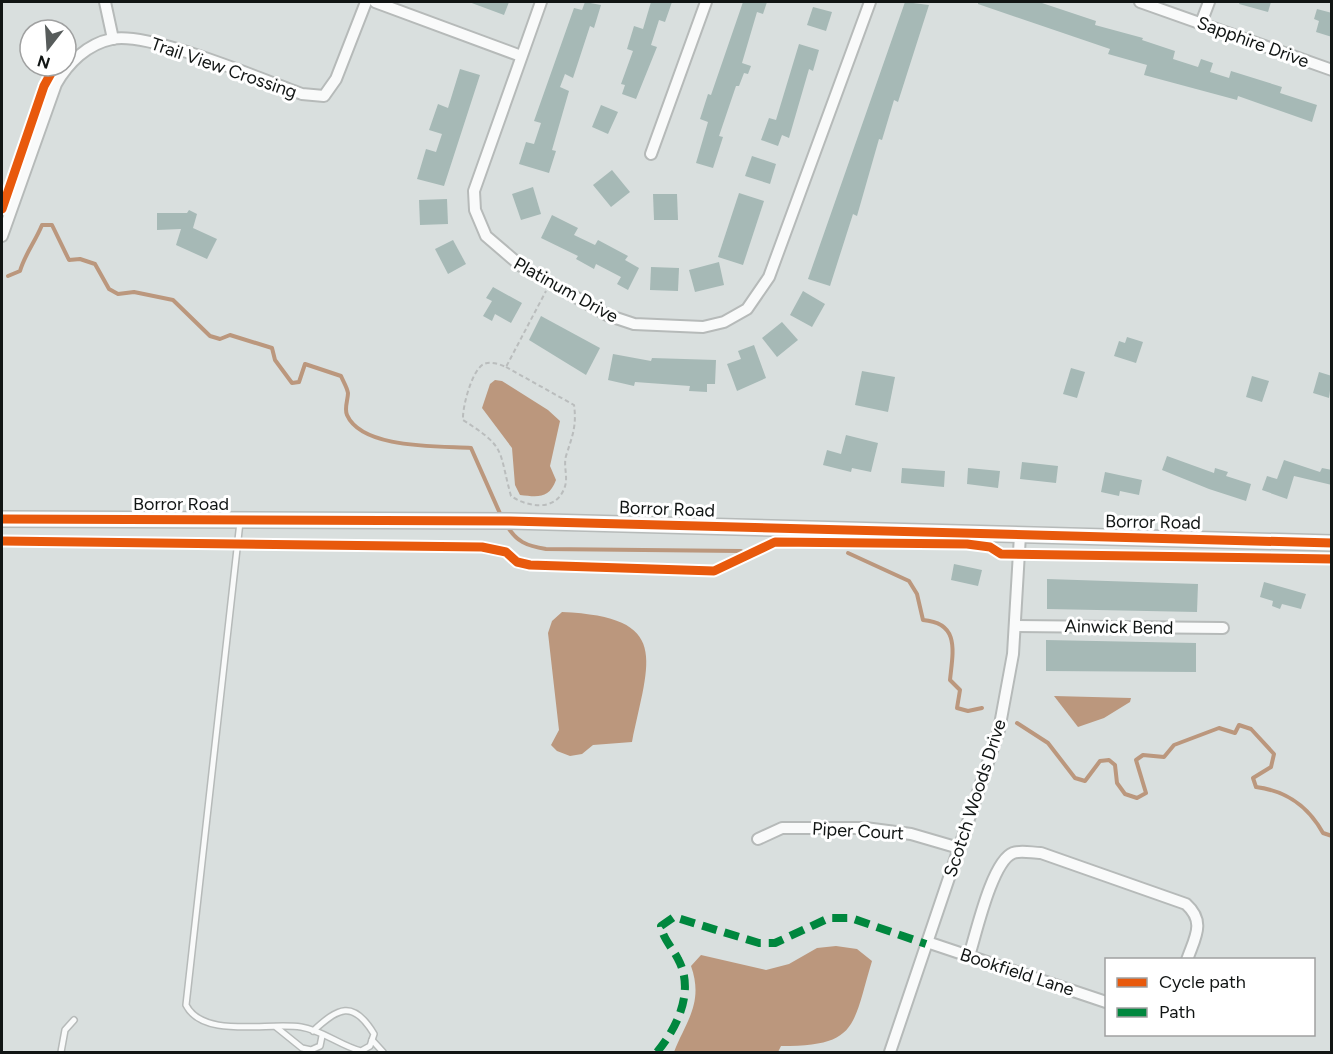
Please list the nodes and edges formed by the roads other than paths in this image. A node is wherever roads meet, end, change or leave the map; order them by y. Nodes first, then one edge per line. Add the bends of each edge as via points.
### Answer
1 (105, 2) edge
2 (366, 2) edge
3 (375, 2) edge
4 (541, 2) edge
5 (706, 2) edge
6 (870, 2) edge
7 (1140, 2) edge
8 (1209, 2) edge
9 (1202, 23) junction
10 (113, 39) junction
11 (521, 56) junction
12 (1332, 70) edge
13 (651, 154) dead end
14 (2, 236) edge
15 (2, 519) edge
16 (240, 520) junction
17 (1020, 535) junction
18 (1332, 543) edge
19 (1015, 626) junction
20 (1223, 628) dead end
21 (758, 839) dead end
22 (959, 848) junction
23 (927, 942) junction
24 (969, 956) junction
25 (1188, 958) edge
26 (1105, 1001) edge
27 (74, 1020) dead end
28 (276, 1027) junction
29 (313, 1031) junction
30 (322, 1036) junction
31 (372, 1040) junction
32 (61, 1053) edge
33 (383, 1053) edge
34 (890, 1053) edge

1 - 10 street
2 - 10 street, Trail View Crossing via 334,84 324,96 302,94 167,46 137,39
3 - 11 street
4 - 11 street, Platinum Drive
5 - 13 street
6 - 11 street, Platinum Drive via 769,277 747,309 724,322 702,327 634,324 607,315 498,249 480,225 474,191
7 - 9 street, Sapphire Drive
8 - 9 street
9 - 12 street, Sapphire Drive
10 - 14 street, Trail View Crossing via 93,46 65,68
15 - 16 street, Borror Road
16 - 17 street, Borror Road via 504,521
16 - 28 lane via 186,1005 191,1016 210,1025
17 - 18 street, Borror Road
17 - 19 street, Scotch Woods Drive
19 - 20 street, Ainwick Bend
19 - 22 street, Scotch Woods Drive via 1011,674 999,730
21 - 22 street, Piper Court via 782,828 873,828
22 - 23 street, Scotch Woods Drive
23 - 24 street, Bookfield Lane
23 - 34 street, Scotch Woods Drive
24 - 25 street via 994,877 1012,853 1041,854 1186,904 1197,914 1199,923
24 - 26 street, Bookfield Lane
27 - 32 lane via 67,1025
28 - 29 lane
28 - 30 lane via 302,1048 311,1050 320,1046
29 - 30 lane
29 - 31 lane via 341,1010 361,1016 374,1034
30 - 31 lane via 361,1051
31 - 33 lane

